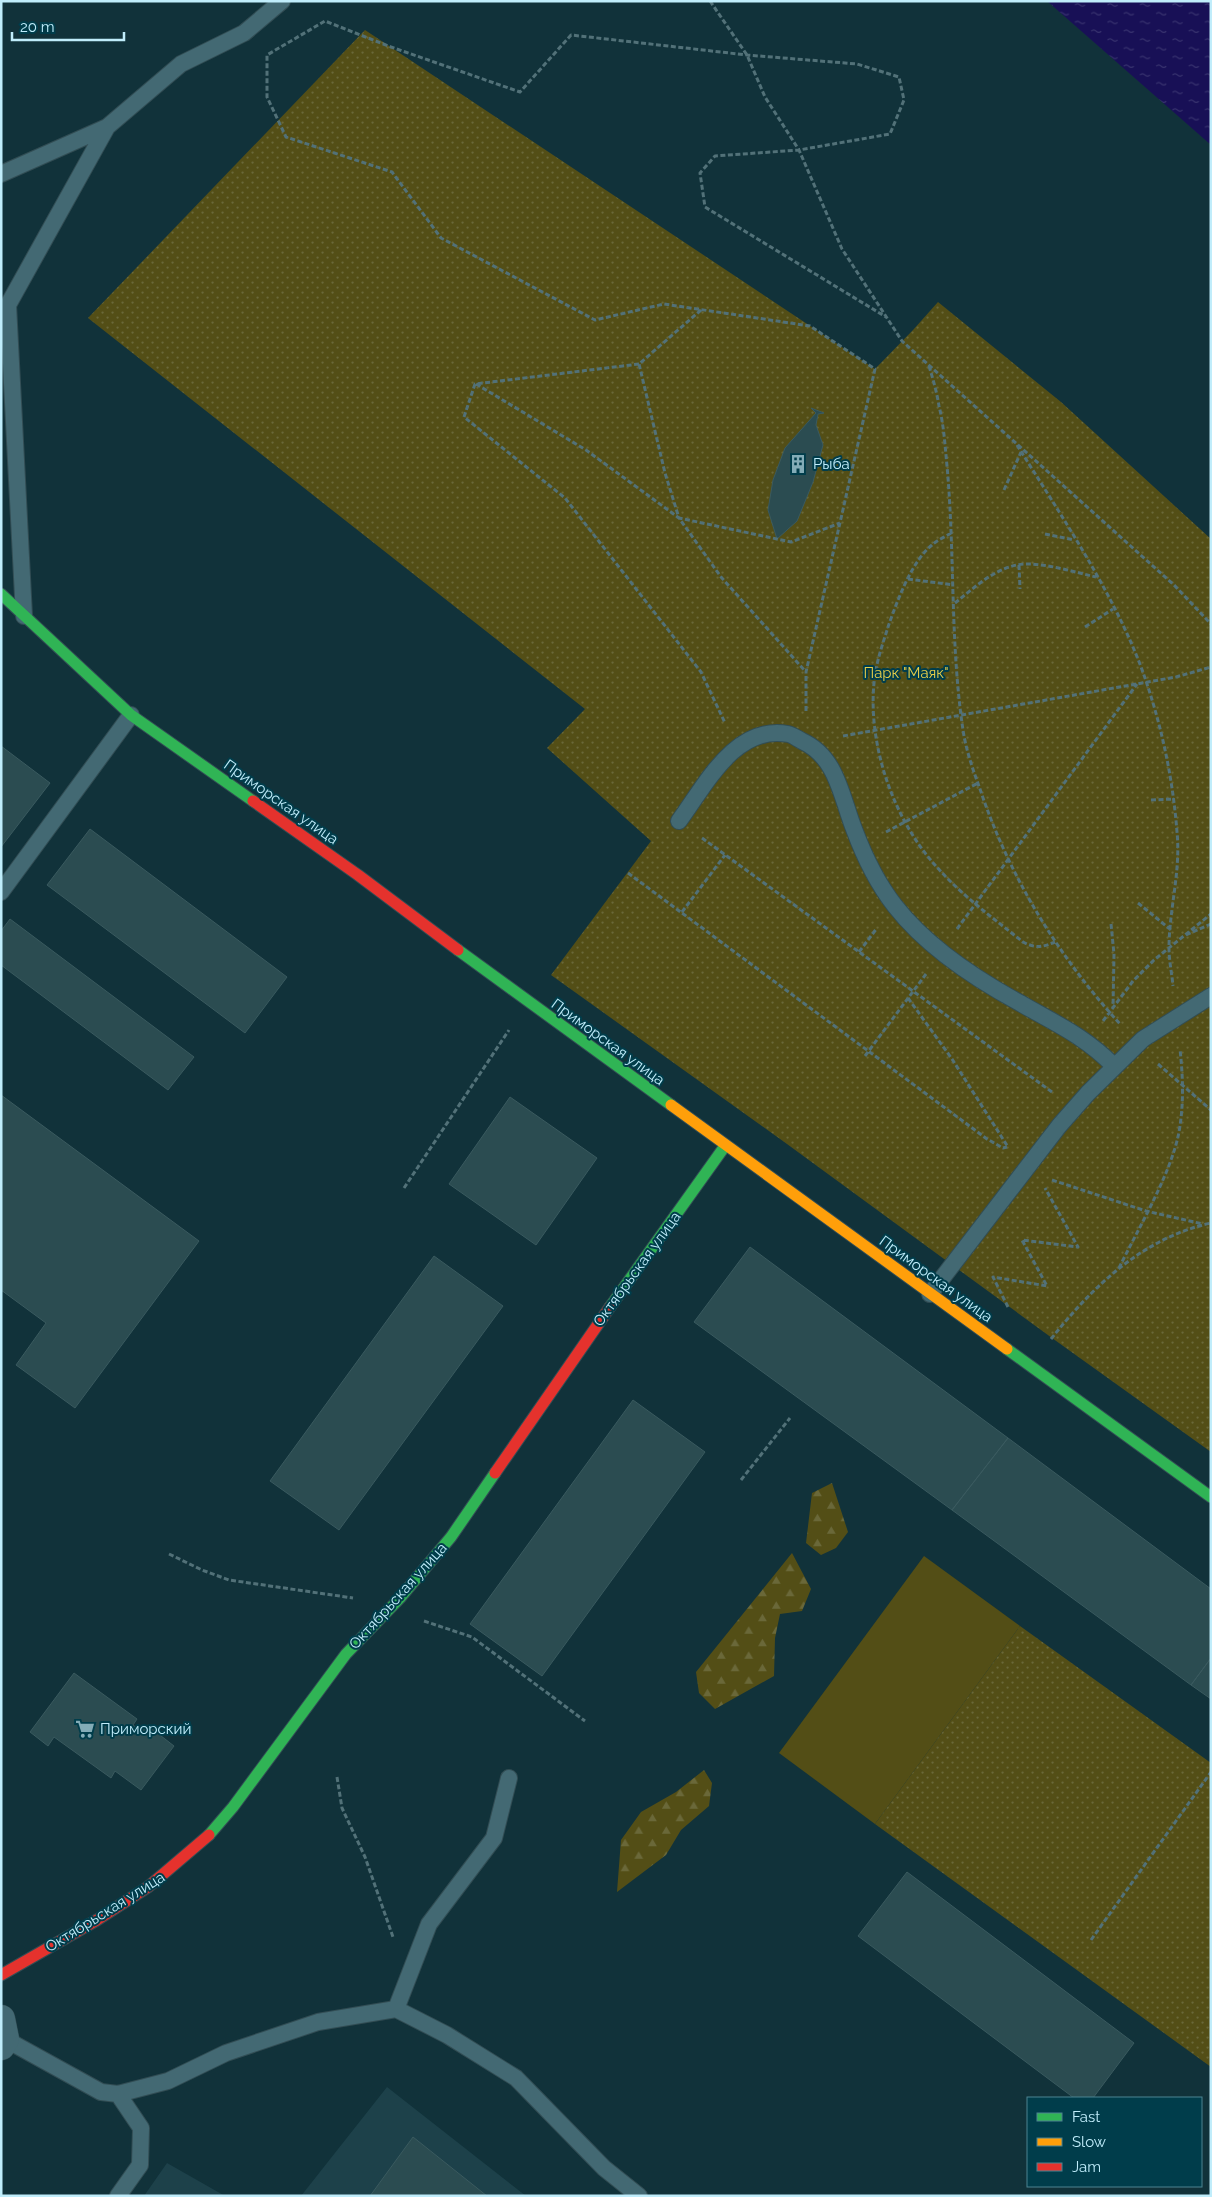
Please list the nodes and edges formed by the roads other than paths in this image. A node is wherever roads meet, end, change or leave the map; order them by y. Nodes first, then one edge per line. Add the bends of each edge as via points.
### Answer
1 (282, 1) edge
2 (106, 127) junction
3 (1, 174) edge
4 (1, 594) edge
5 (24, 616) junction
6 (132, 715) junction
7 (679, 821) road end
8 (1, 892) edge
9 (1211, 996) edge
10 (1114, 1066) junction
11 (725, 1146) junction
12 (930, 1294) junction
13 (1211, 1496) edge
14 (509, 1778) dead end
15 (1, 1975) edge
16 (396, 2009) junction
17 (2, 2035) edge
18 (118, 2094) junction
19 (118, 2196) edge
20 (639, 2196) edge

1 - 2 lane via 244,33 181,64
2 - 3 lane
2 - 5 lane via 8,305
4 - 5 street, Приморская улица
5 - 6 street, Приморская улица
6 - 8 lane
6 - 11 street, Приморская улица via 358,875
7 - 10 lane via 736,748 770,734 789,734 806,743 830,764 861,845 886,893 909,923 974,975 1084,1039
9 - 10 lane via 1143,1039
10 - 12 lane via 1059,1126
11 - 12 street, Приморская улица
11 - 15 street, Октябрьская улица via 450,1537 346,1654 211,1834 148,1888
12 - 13 street, Приморская улица
14 - 16 lane via 494,1838 429,1924
16 - 18 lane via 318,2022 226,2053 168,2081
16 - 20 lane via 447,2035 516,2078 604,2168
17 - 18 lane via 101,2092
18 - 19 lane via 141,2128 140,2164

